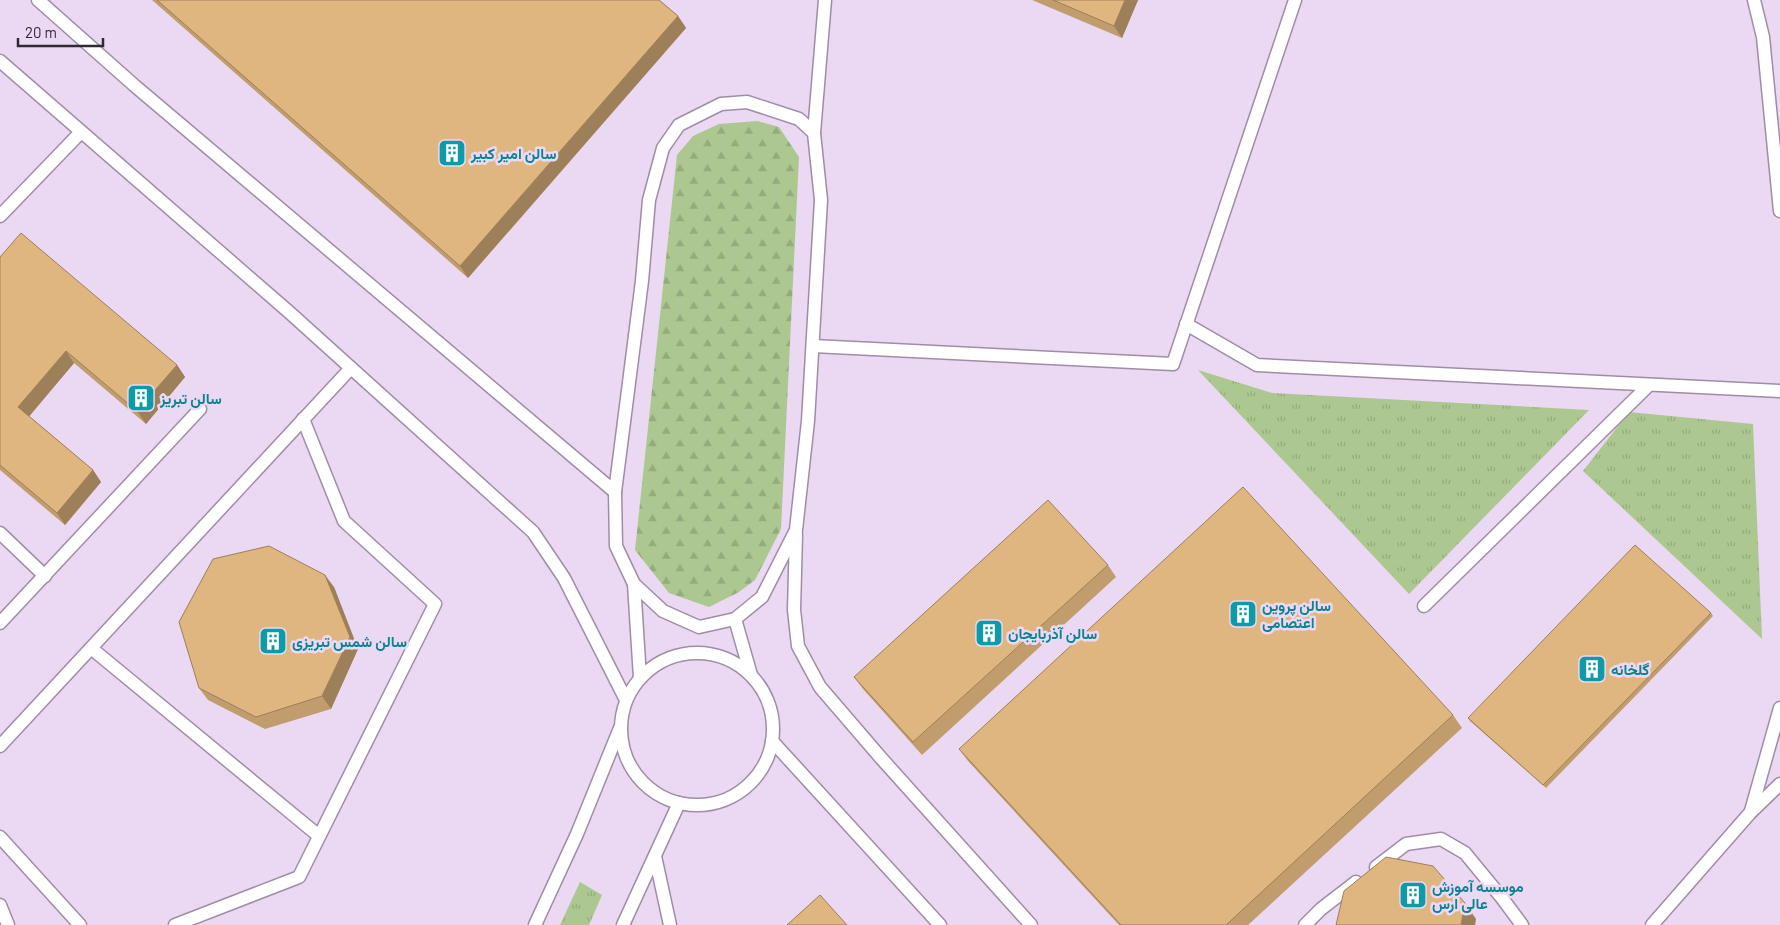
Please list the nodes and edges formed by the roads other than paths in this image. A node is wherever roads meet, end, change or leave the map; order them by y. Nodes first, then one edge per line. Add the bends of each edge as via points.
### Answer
1 (38, 0) edge
2 (825, 0) edge
3 (1295, 0) edge
4 (1754, 0) edge
5 (0, 61) edge
6 (81, 132) junction
7 (814, 133) junction
8 (1780, 211) edge
9 (0, 216) edge
10 (1186, 324) junction
11 (812, 346) junction
12 (351, 368) junction
13 (1649, 385) junction
14 (1780, 391) edge
15 (200, 409) dead end
16 (303, 419) junction
17 (615, 492) junction
18 (796, 530) junction
19 (0, 533) edge
20 (45, 576) junction
21 (634, 584) junction
22 (1424, 606) dead end
23 (735, 619) junction
24 (0, 623) edge
25 (91, 648) junction
26 (751, 675) junction
27 (640, 678) junction
28 (626, 700) junction
29 (1780, 708) edge
30 (621, 726) junction
31 (772, 741) junction
32 (0, 746) edge
33 (1780, 784) edge
34 (679, 803) junction
35 (1750, 814) junction
36 (319, 836) junction
37 (0, 837) edge
38 (655, 856) junction
39 (0, 905) edge
40 (8, 925) edge
41 (80, 925) edge
42 (176, 925) edge
43 (535, 925) edge
44 (623, 925) edge
45 (670, 925) edge
46 (940, 925) edge
47 (1031, 925) edge
48 (1305, 925) edge
49 (1522, 925) edge
50 (1652, 925) edge

1 - 17 lane via 150,99
2 - 7 lane
3 - 10 lane
4 - 8 lane via 1763,37
5 - 6 lane
6 - 9 lane
6 - 12 lane
7 - 11 lane via 821,200
7 - 17 lane via 800,119 747,102 721,104 679,125 663,148 649,200
10 - 11 lane via 1173,364
10 - 13 lane via 1258,365
11 - 18 lane via 808,421
12 - 16 lane
12 - 28 lane via 533,532 564,578
13 - 14 lane
13 - 22 lane
15 - 20 lane
16 - 25 lane
16 - 36 lane via 344,521 435,604
17 - 21 lane via 616,546
18 - 23 lane via 762,597
18 - 47 lane via 794,610 798,646 820,687
19 - 20 lane
20 - 24 lane
21 - 23 lane via 663,611 699,627
21 - 27 lane
23 - 26 lane
25 - 32 lane
25 - 36 lane
26 - 27 lane via 732,660 709,653 685,653 661,662
26 - 31 lane via 766,694 772,717
27 - 28 lane
28 - 30 lane
29 - 35 lane
30 - 34 lane via 624,752 636,775 655,793
30 - 43 lane
31 - 34 lane via 764,764 750,783 730,797 705,805
31 - 46 lane
33 - 35 lane
34 - 38 lane
35 - 50 lane
36 - 42 lane via 299,876
37 - 41 lane
38 - 44 lane
38 - 45 lane
39 - 40 lane
48 - 49 lane via 1406,844 1440,839 1464,853

